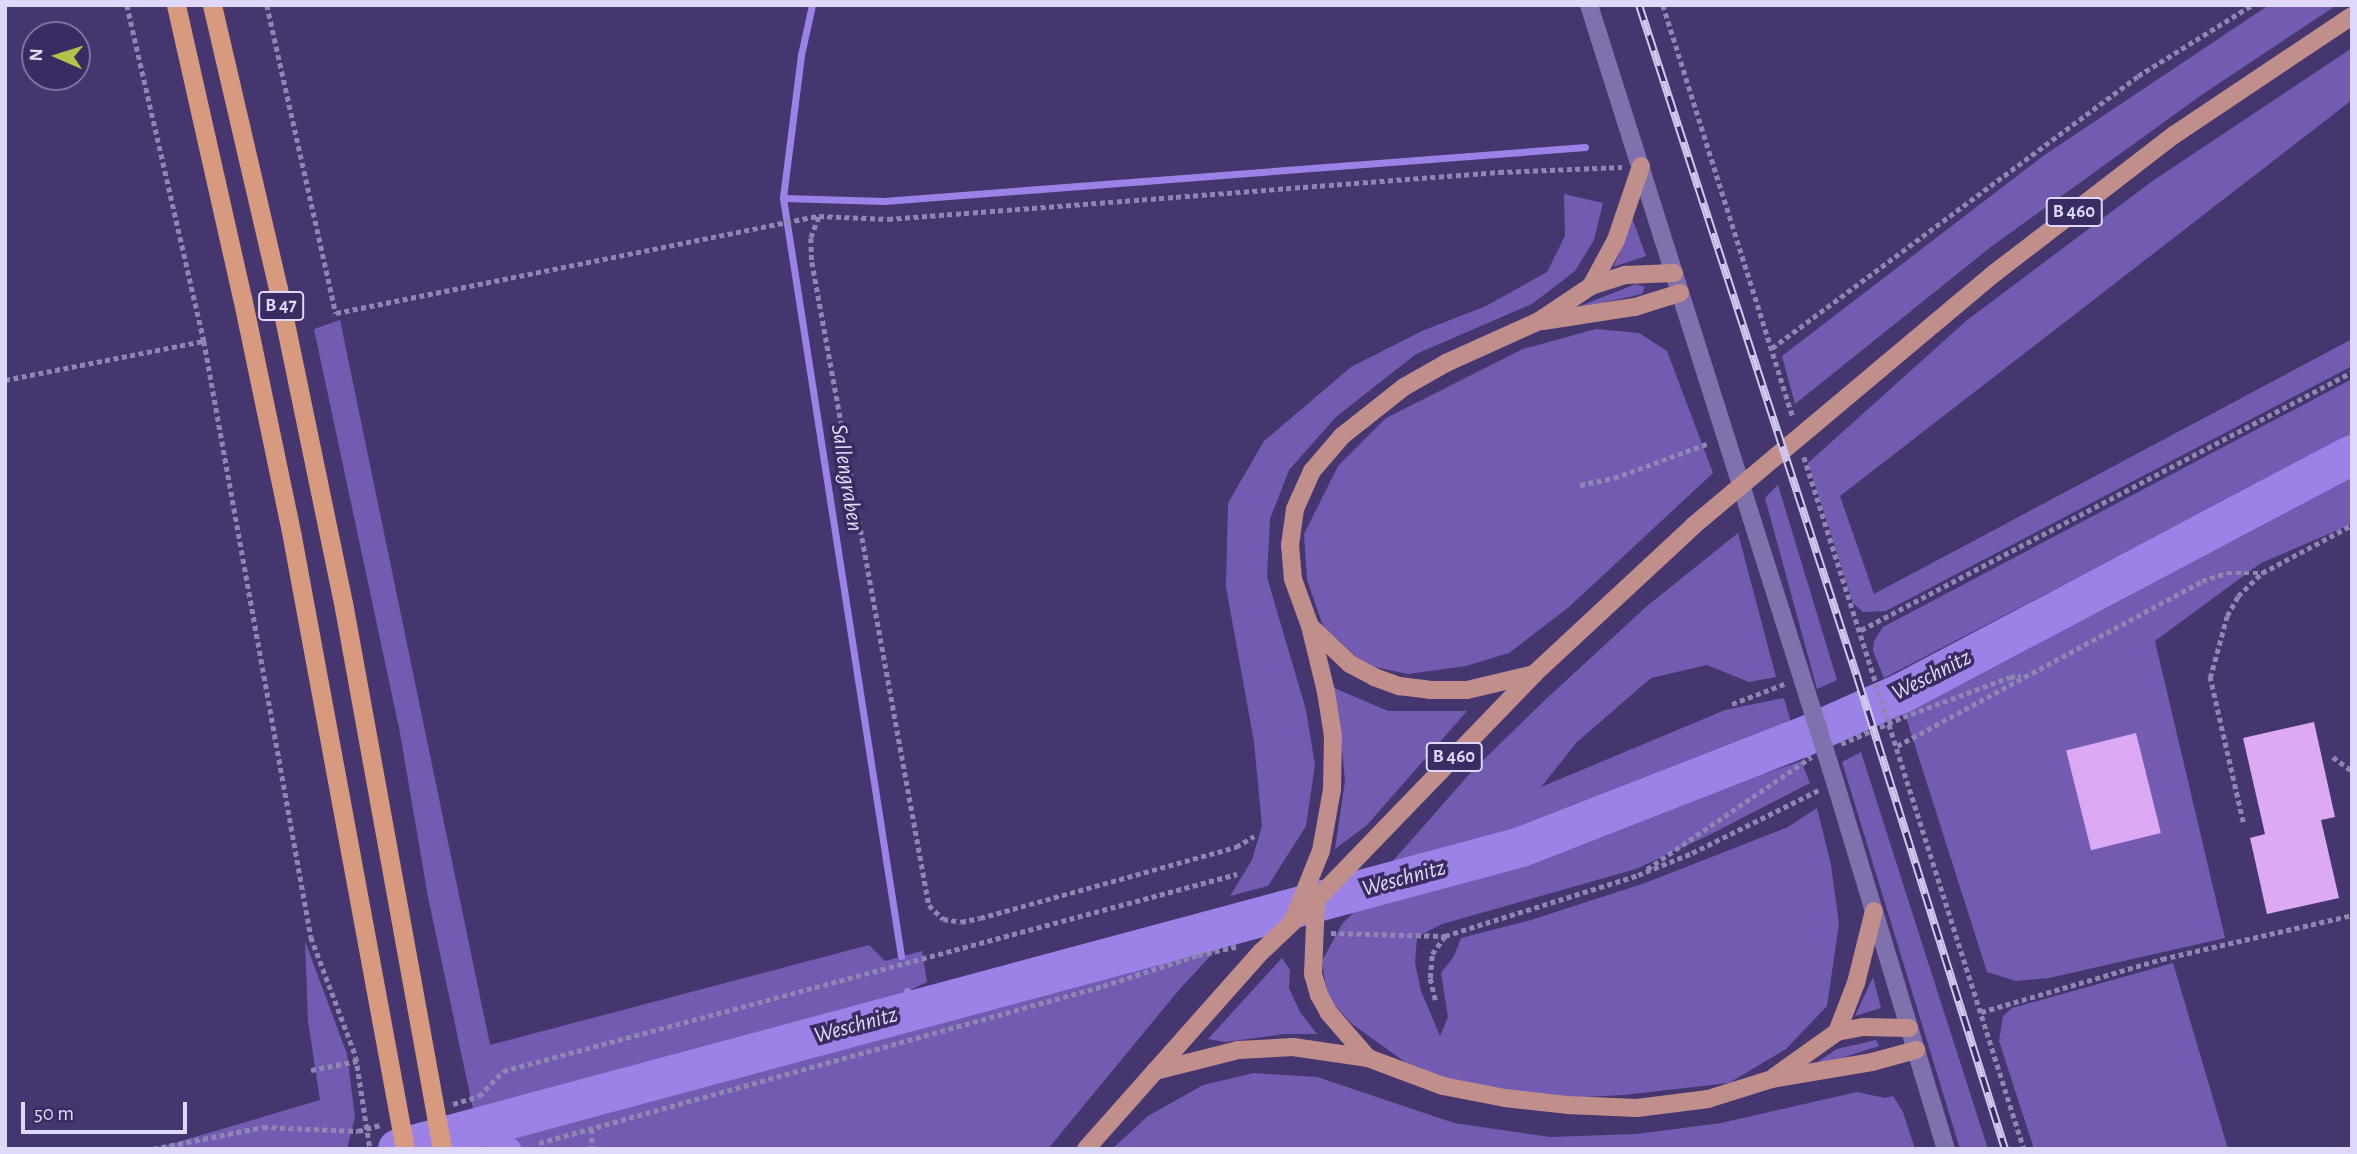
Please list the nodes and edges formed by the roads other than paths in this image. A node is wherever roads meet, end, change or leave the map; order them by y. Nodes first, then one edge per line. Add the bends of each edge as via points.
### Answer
1 (176, 5) edge
2 (212, 5) edge
3 (1589, 5) edge
4 (2352, 16) edge
5 (1641, 166) junction
6 (1674, 273) junction
7 (1591, 286) junction
8 (1680, 293) junction
9 (1539, 321) junction
10 (1310, 626) junction
11 (1534, 674) junction
12 (1316, 900) junction
13 (1874, 911) junction
14 (1293, 922) junction
15 (1909, 1028) junction
16 (1837, 1032) junction
17 (1916, 1050) junction
18 (1368, 1058) junction
19 (1155, 1071) junction
20 (1772, 1079) junction
21 (438, 1107) junction
22 (405, 1149) edge
23 (442, 1149) edge
24 (454, 1149) edge
25 (1086, 1149) edge
26 (1946, 1149) edge

1 - 22 highway, B 47 via 292,537
2 - 21 highway, B 47 via 278,289 341,594
3 - 5 street
4 - 11 main road, B 460 via 2174,135 1802,425
5 - 6 street
5 - 7 main road via 1616,240
6 - 7 main road via 1625,275
6 - 8 street
7 - 9 main road
8 - 9 main road via 1635,307
8 - 13 street
9 - 10 main road via 1404,387 1342,436 1312,471 1295,509 1290,545 1293,579
10 - 11 main road via 1350,664 1399,686 1467,690
10 - 14 main road via 1333,736 1332,789 1321,851
11 - 12 main road, B 460
12 - 14 main road, B 460
12 - 18 main road via 1313,974 1319,995
13 - 15 street
13 - 16 main road via 1856,983
14 - 19 main road, B 460 via 1256,948
15 - 16 main road via 1863,1027
15 - 17 street
16 - 20 main road
17 - 20 main road
17 - 26 street
18 - 19 main road via 1268,1046
18 - 20 main road via 1443,1086 1567,1105 1637,1108 1708,1098
19 - 25 main road, B 460
21 - 23 highway, B 47
21 - 24 highway

